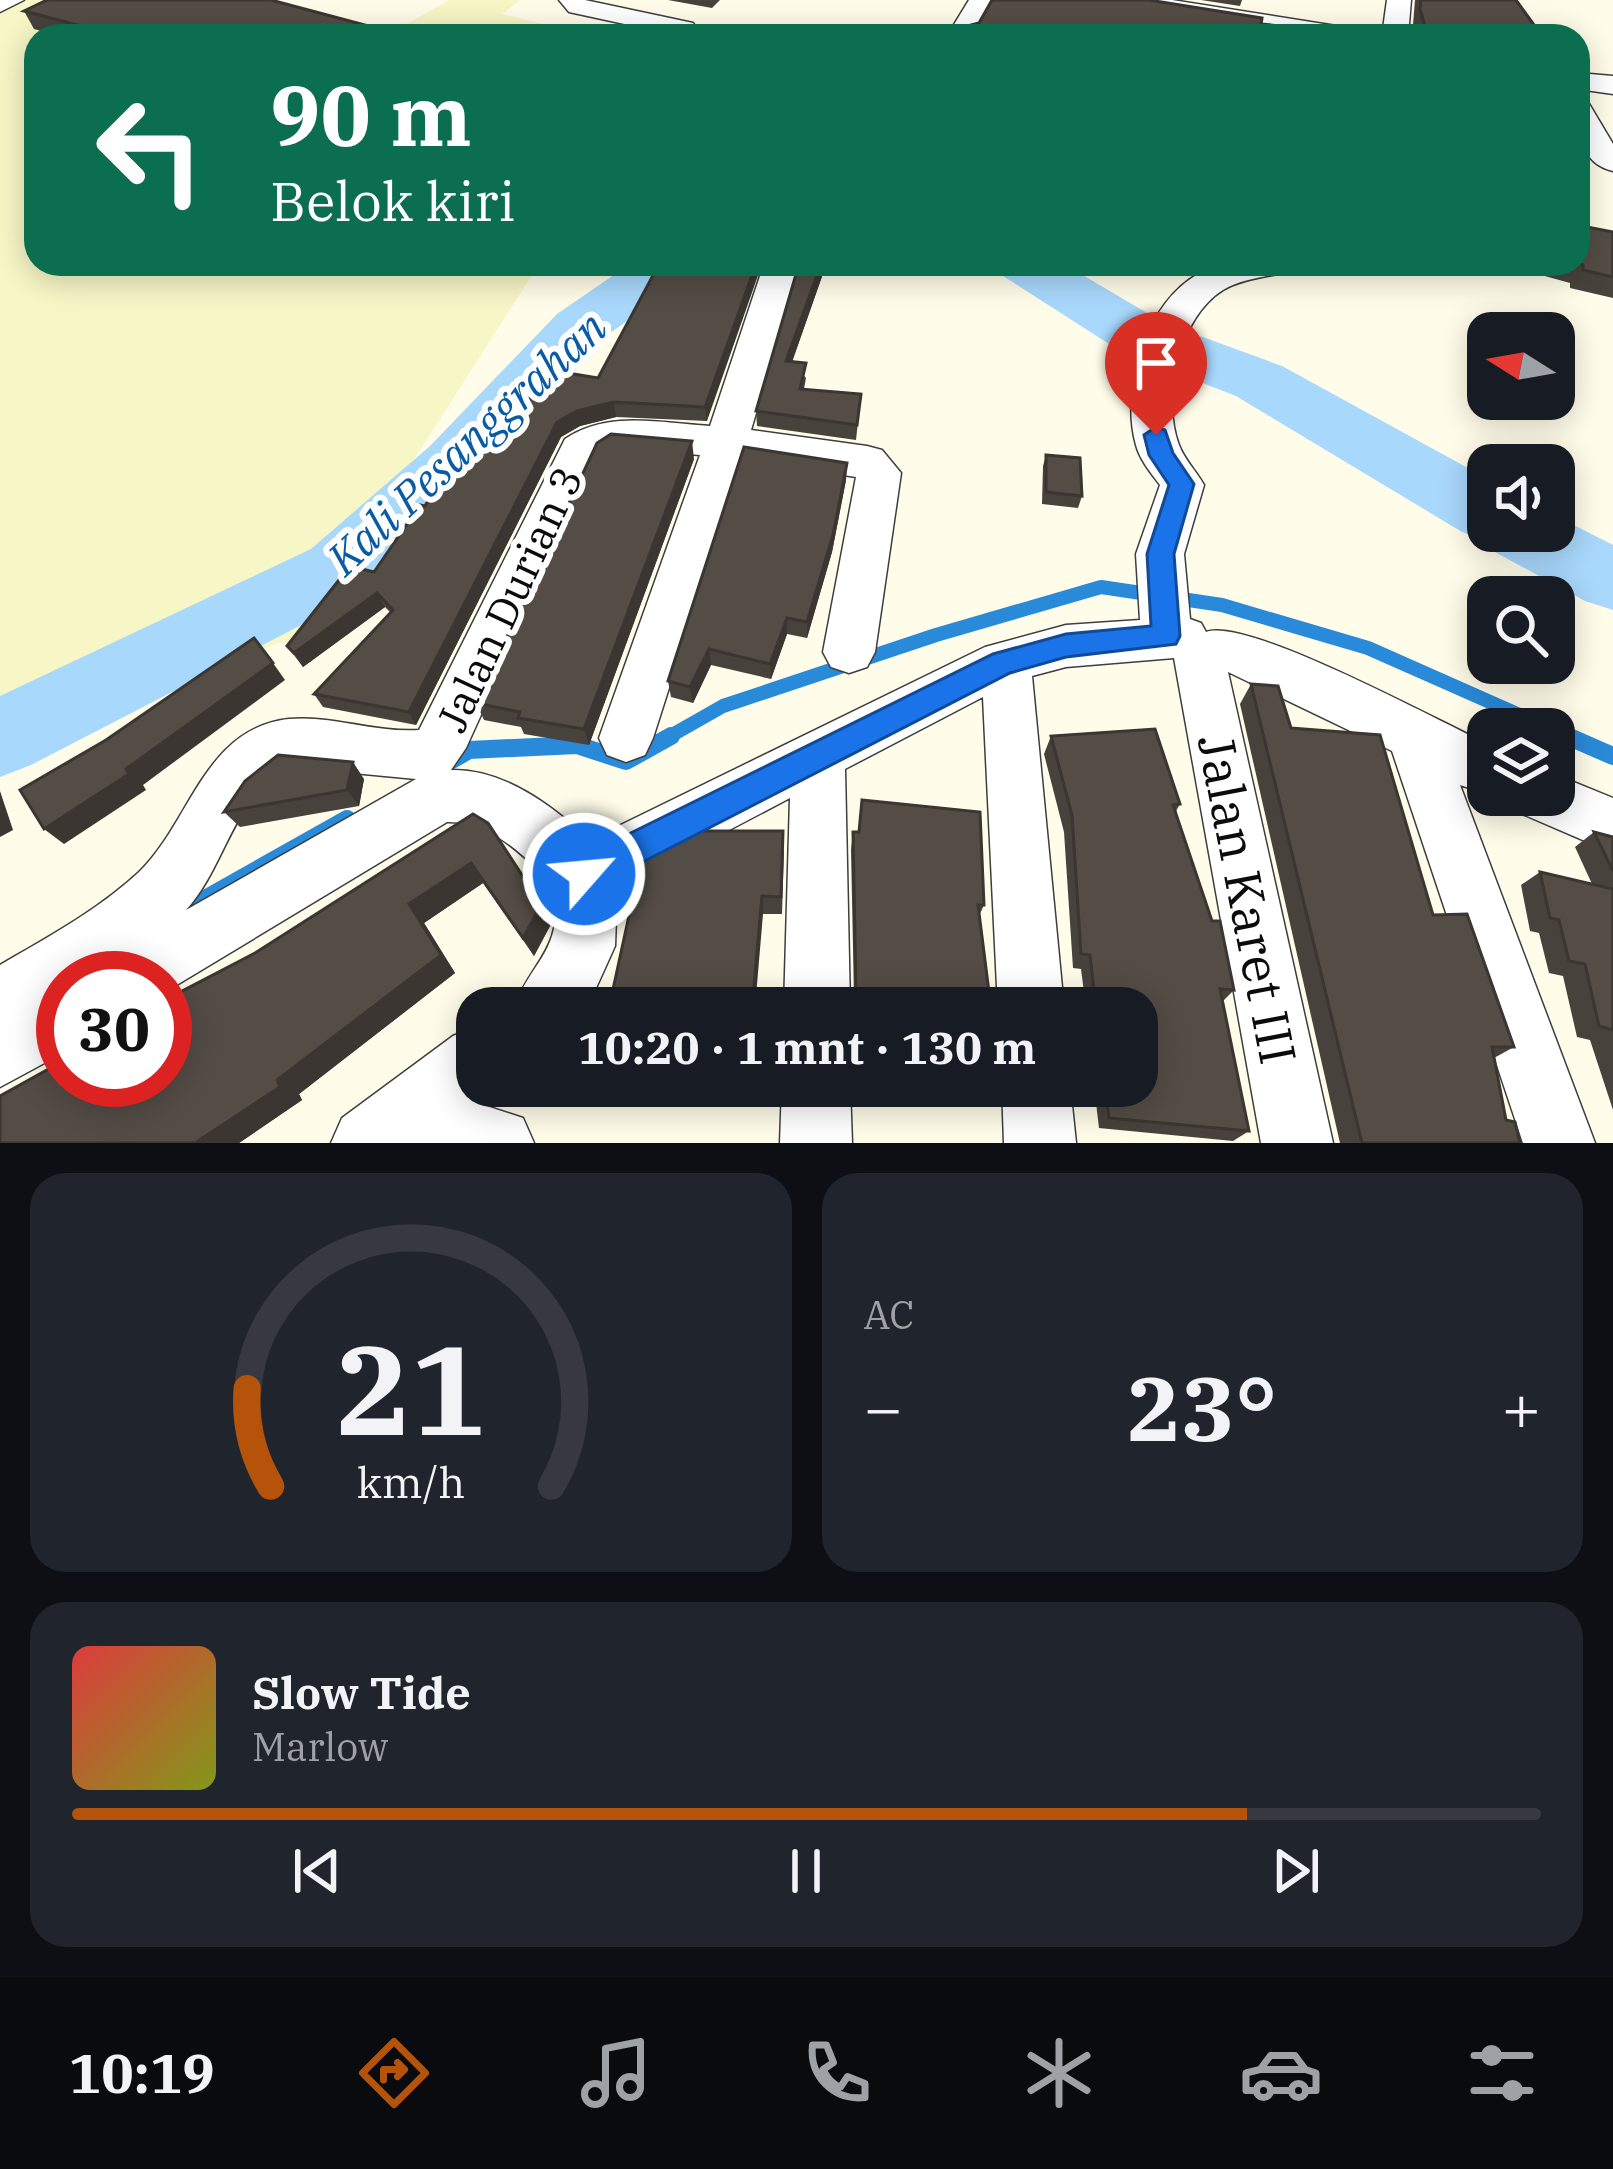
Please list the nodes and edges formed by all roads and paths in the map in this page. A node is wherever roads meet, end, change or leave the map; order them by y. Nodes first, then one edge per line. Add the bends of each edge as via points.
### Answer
1 (12, 0) edge
2 (571, 0) edge
3 (1125, 0) edge
4 (0, 4) edge
5 (660, 24) edge
6 (1274, 24) edge
7 (1590, 130) edge
8 (1613, 162) edge
9 (1613, 174) edge
10 (1613, 184) edge
11 (778, 276) edge
12 (1226, 276) edge
13 (726, 442) junction
14 (1178, 636) junction
15 (849, 652) dead end
16 (1003, 662) junction
17 (626, 738) dead end
18 (1415, 738) junction
19 (815, 757) junction
20 (1467, 762) edge
21 (1575, 810) edge
22 (1613, 826) edge
23 (584, 874) junction
24 (174, 951) edge
25 (560, 987) edge
26 (817, 987) edge
27 (1030, 987) edge
28 (0, 1003) edge
29 (36, 1032) edge
30 (0, 1053) edge
31 (456, 1076) edge
32 (816, 1107) edge
33 (1037, 1107) edge
34 (381, 1132) edge
35 (498, 1143) edge
36 (816, 1143) edge
37 (1040, 1143) edge
38 (1297, 1143) edge
39 (1558, 1143) edge

1 - 4 street
2 - 5 street
3 - 6 street
7 - 8 street
9 - 10 street
11 - 13 street
12 - 14 street, Jalan Karet III via 1176,320 1154,370 1157,446 1182,484 1160,554
13 - 15 street via 855,458 878,473
13 - 17 street
13 - 28 street, Jalan Durian 3 via 614,434 580,449 438,748 398,756 270,746 227,784 179,873 148,906
14 - 16 street via 1066,646
14 - 18 street via 1259,660
14 - 38 street, Jalan Karet III
16 - 19 street
16 - 27 street
18 - 20 street
18 - 39 street
19 - 23 street
19 - 26 street
21 - 22 street
23 - 24 street via 486,798 439,796
23 - 25 street via 591,911 584,951
29 - 30 street
31 - 34 street
32 - 36 street
33 - 37 street
34 - 35 street

